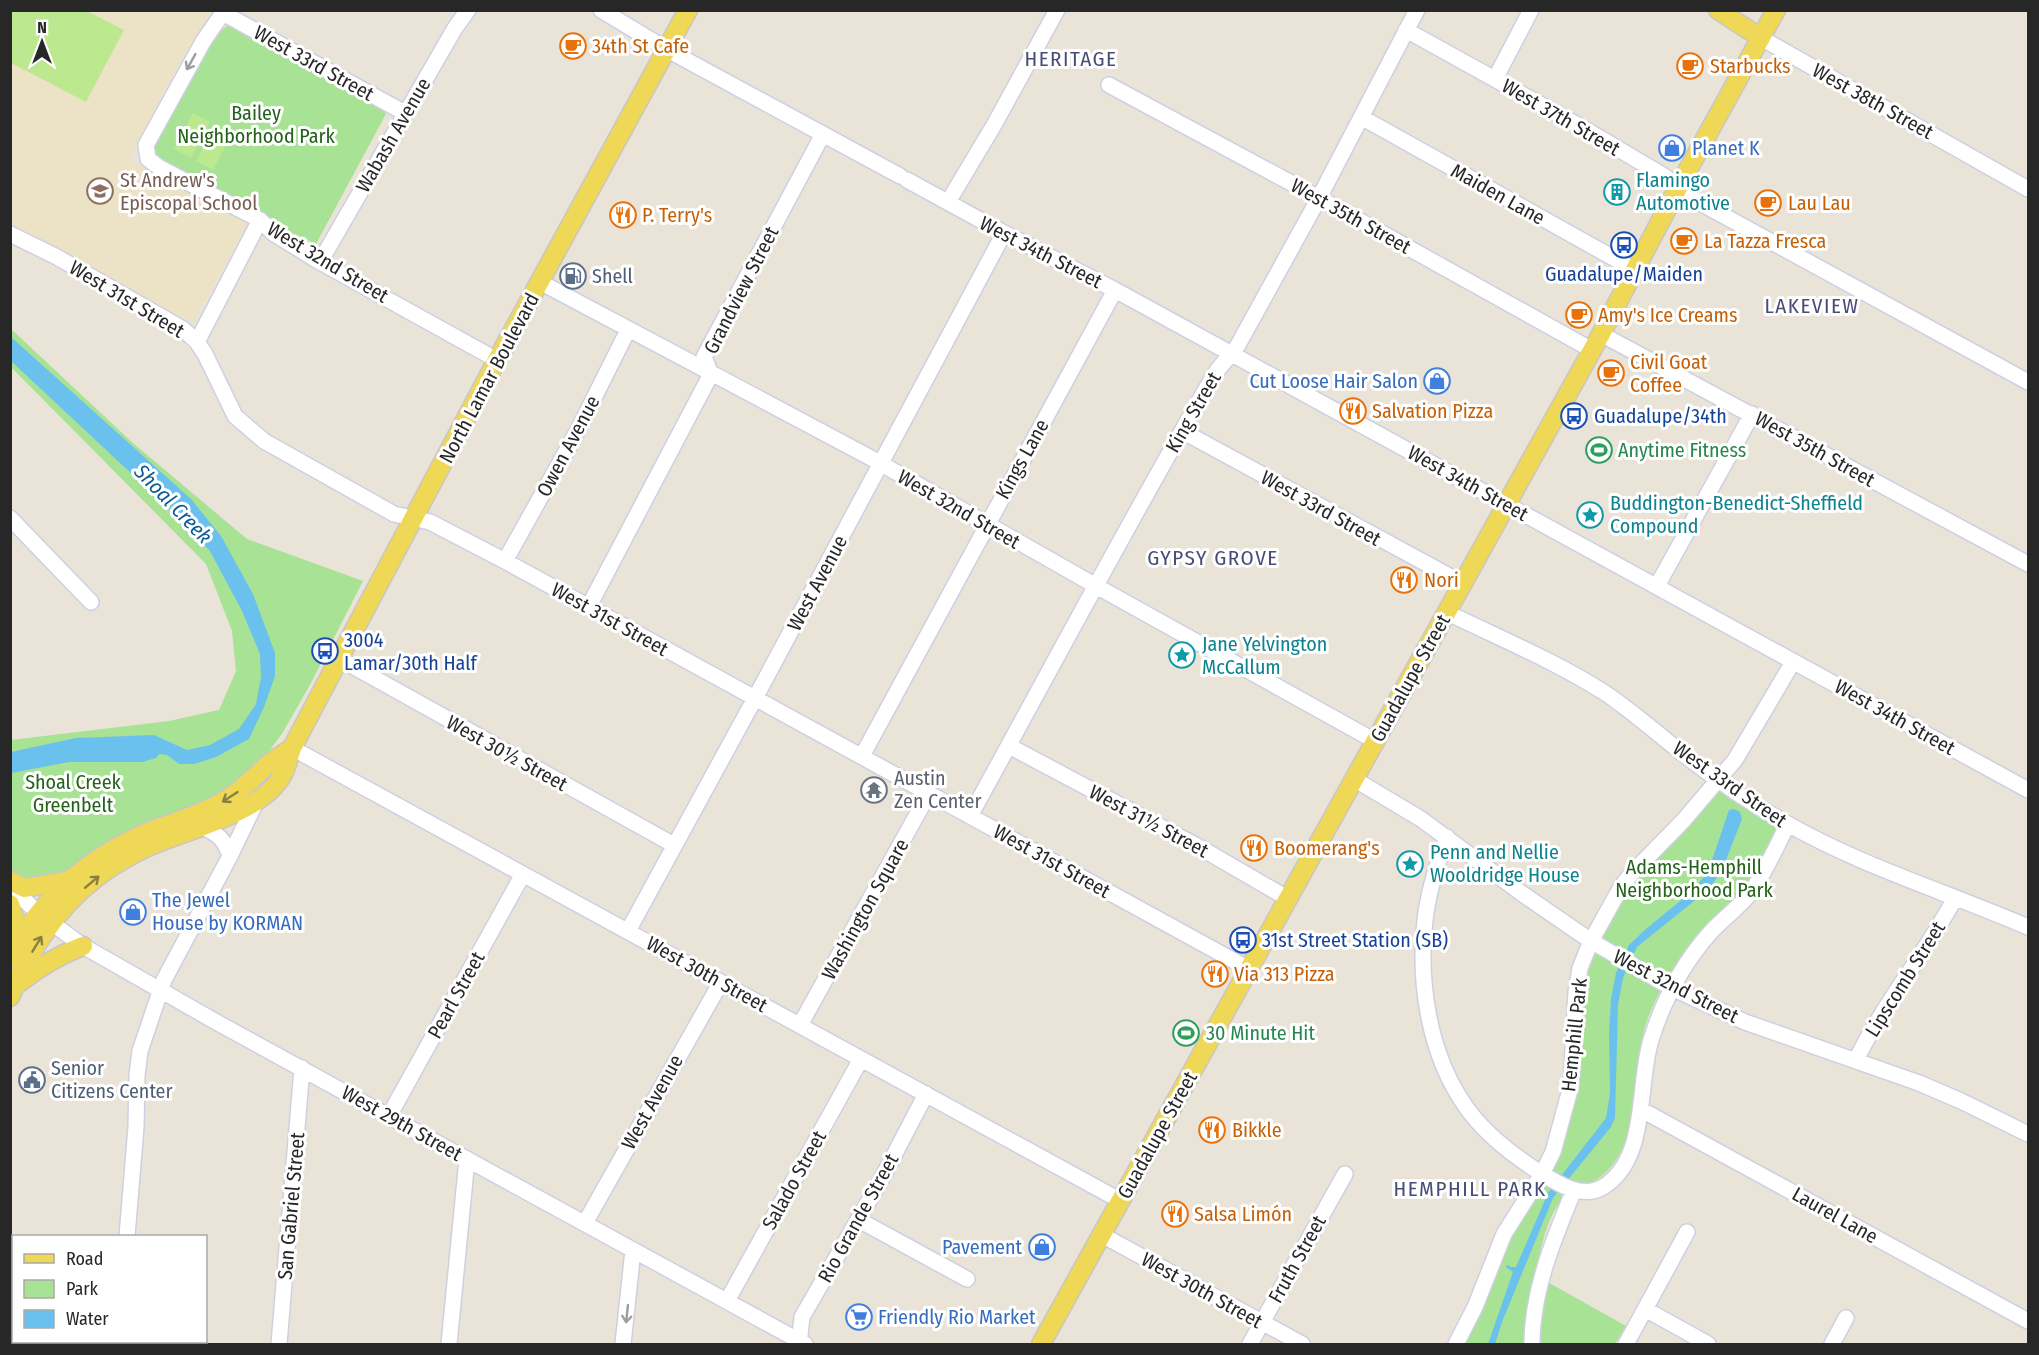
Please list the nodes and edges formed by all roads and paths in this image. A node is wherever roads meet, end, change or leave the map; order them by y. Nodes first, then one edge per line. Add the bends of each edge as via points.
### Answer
1 (468, 10) edge
2 (601, 10) edge
3 (688, 10) edge
4 (1057, 10) edge
5 (1417, 10) edge
6 (1531, 10) edge
7 (1718, 10) edge
8 (1776, 10) edge
9 (224, 12) edge
10 (1406, 30) junction
11 (1761, 38) junction
12 (666, 49) junction
13 (1495, 79) junction
14 (1109, 85) dead end
15 (405, 113) junction
16 (1361, 117) junction
17 (823, 134) junction
18 (1679, 186) junction
19 (2028, 189) edge
20 (1319, 198) junction
21 (948, 202) junction
22 (260, 220) junction
23 (1004, 233) junction
24 (10, 234) edge
25 (320, 262) junction
26 (1635, 270) junction
27 (540, 282) junction
28 (1115, 290) junction
29 (628, 330) junction
30 (197, 342) junction
31 (1597, 342) junction
32 (1232, 354) junction
33 (497, 360) junction
34 (711, 374) junction
35 (2028, 382) edge
36 (1752, 414) junction
37 (1182, 431) junction
38 (880, 464) junction
39 (1506, 504) junction
40 (10, 518) edge
41 (414, 519) junction
42 (987, 525) junction
43 (505, 561) junction
44 (2028, 564) edge
45 (1462, 583) junction
46 (1096, 586) junction
47 (1656, 586) junction
48 (91, 602) dead end
49 (589, 606) junction
50 (1446, 612) junction
51 (340, 659) junction
52 (1793, 662) junction
53 (756, 698) junction
54 (1375, 741) junction
55 (1009, 746) junction
56 (292, 748) junction
57 (862, 756) junction
58 (1354, 779) junction
59 (1719, 781) junction
60 (2028, 790) edge
61 (929, 793) junction
62 (257, 801) junction
63 (970, 816) junction
64 (1788, 824) junction
65 (203, 827) junction
66 (1447, 837) junction
67 (674, 845) junction
68 (230, 856) junction
69 (524, 874) junction
70 (72, 880) junction
71 (10, 884) edge
72 (1287, 898) junction
73 (1955, 898) junction
74 (10, 904) edge
75 (44, 918) junction
76 (2028, 927) edge
77 (628, 931) junction
78 (1591, 940) junction
79 (83, 946) junction
80 (12, 956) edge
81 (1249, 969) junction
82 (721, 982) junction
83 (1672, 987) junction
84 (160, 989) junction
85 (13, 992) edge
86 (800, 1025) junction
87 (861, 1059) junction
88 (1856, 1060) junction
89 (302, 1068) junction
90 (926, 1094) junction
91 (1642, 1110) junction
92 (389, 1116) junction
93 (2028, 1134) edge
94 (467, 1159) junction
95 (1345, 1174) dead end
96 (1559, 1183) junction
97 (1120, 1201) junction
98 (859, 1220) junction
99 (585, 1223) junction
100 (1687, 1233) dead end
101 (127, 1235) edge
102 (1102, 1235) junction
103 (633, 1250) junction
104 (967, 1279) dead end
105 (727, 1301) junction
106 (1645, 1309) junction
107 (1846, 1318) dead end
108 (2028, 1321) edge
109 (1262, 1323) junction
110 (801, 1343) edge
111 (279, 1344) edge
112 (449, 1344) edge
113 (623, 1344) edge
114 (1041, 1344) edge
115 (1250, 1344) edge
116 (1302, 1344) edge
117 (1456, 1344) edge
118 (1532, 1344) edge
119 (1626, 1344) edge
120 (1708, 1344) edge
121 (1832, 1344) edge

1 - 15 street, Wabash Avenue
2 - 12 street, West 34th Street
3 - 12 main road, North Lamar Boulevard
4 - 21 street
5 - 10 street, King Street
6 - 13 street
7 - 11 main road, West 38th Street
8 - 11 main road, Guadalupe Street
9 - 15 street, West 33rd Street
9 -> 22 street, West 32nd Street via 204,40 146,145 148,159
10 - 13 street, West 37th Street
10 - 16 street, King Street
11 - 18 main road, Guadalupe Street
11 - 19 street, West 38th Street
12 - 17 street, West 34th Street
12 - 27 main road, North Lamar Boulevard
13 - 18 street, West 37th Street
14 - 20 street, West 35th Street
15 - 25 street, Wabash Avenue
16 - 20 street, King Street
16 - 26 street, Maiden Lane
17 - 21 street, West 34th Street
17 - 34 street, Grandview Street via 704,357
18 - 26 main road, Guadalupe Street
18 - 35 street, West 37th Street via 1695,200
20 - 31 street, West 35th Street
20 - 32 street, King Street
21 - 23 street, West 34th Street
22 - 25 street, West 32nd Street via 273,233
22 - 30 street
23 - 28 street, West 34th Street
23 - 38 street, West Avenue
24 - 30 street, West 31st Street via 183,329
25 - 33 street, West 32nd Street
26 - 31 main road, Guadalupe Street
27 - 29 street, West 32nd Street
27 - 33 main road, North Lamar Boulevard
28 - 32 street, West 34th Street
28 - 42 street, Kings Lane
29 - 34 street, West 32nd Street
29 - 43 street, Owen Avenue
30 - 41 street, West 31st Street via 235,416 264,441 394,514
31 - 36 street, West 35th Street
31 - 39 main road, Guadalupe Street
32 - 37 street, King Street via 1221,363
32 - 39 street, West 34th Street
33 - 41 main road, North Lamar Boulevard
34 - 38 street, West 32nd Street
34 - 49 street, Grandview Street
36 - 44 street, West 35th Street
36 - 47 street
37 - 45 street, West 33rd Street
37 - 46 street, King Street
38 - 42 street, West 32nd Street
38 - 53 street, West Avenue
39 - 45 main road, Guadalupe Street
39 - 47 street, West 34th Street
40 - 48 street
41 - 43 street, West 31st Street via 430,522
41 - 51 main road, North Lamar Boulevard
42 - 46 street, West 32nd Street
42 - 57 street, Kings Lane
43 - 49 street, West 31st Street
45 - 50 main road, Guadalupe Street
46 - 54 street, West 32nd Street
46 - 55 street, King Street
47 - 52 street, West 34th Street
49 - 53 street, West 31st Street
50 - 54 main road, Guadalupe Street
50 - 59 street, West 33rd Street via 1603,692
51 - 56 main road, North Lamar Boulevard
51 - 67 street, West 30½ Street
52 - 59 street, Hemphill Park via 1750,737
52 - 60 street, West 34th Street
53 - 57 street, West 31st Street
53 - 67 street, West Avenue
54 - 58 main road, Guadalupe Street
55 - 63 street, King Street
55 - 72 street, West 31½ Street
56 - 62 main road, North Lamar Boulevard via 283,775
56 - 69 street, West 30th Street
56 -> 70 main road, North Lamar Boulevard via 221,803 127,842
57 - 61 street, West 31st Street
58 - 66 street, West 32nd Street
58 - 72 main road, Guadalupe Street
59 - 64 street, West 33rd Street
59 - 78 street, Hemphill Park via 1631,874
61 - 63 street, West 31st Street
61 - 86 street, Washington Square
62 - 65 main road, North Lamar Boulevard
62 - 68 street
63 - 81 street, West 31st Street
64 - 73 street, West 33rd Street via 1846,854
64 - 83 street via 1750,892 1692,955
65 - 68 street via 223,839
75 -> 65 main road, North Lamar Boulevard via 111,867 156,843
66 - 78 street, West 32nd Street
66 - 96 street via 1430,892 1425,930 1427,1006 1440,1058 1452,1084 1480,1125 1517,1158
67 - 77 street, West Avenue
68 - 84 street
69 - 77 street, West 30th Street
69 - 92 street, Pearl Street
70 - 71 main road via 26,888
70 - 75 main road, North Lamar Boulevard via 58,892
71 - 75 street, West 29th Street
72 - 81 main road, Guadalupe Street
73 - 76 street, West 33rd Street
73 - 88 street, Lipscomb Street via 1883,1009
74 - 80 main road via 14,917
75 - 79 street, West 29th Street
75 - 80 main road, North Lamar Boulevard
85 -> 75 main road, North Lamar Boulevard
77 - 82 street, West 30th Street
78 - 83 street, West 32nd Street
78 - 96 street, Hemphill Park via 1576,992 1571,1086 1557,1142
79 - 84 street, West 29th Street
79 - 85 main road via 40,966
81 - 97 main road, Guadalupe Street
82 - 86 street, West 30th Street
82 - 99 street, West Avenue
83 - 88 street, West 32nd Street via 1745,1022
83 - 91 street via 1650,1042 1643,1075
84 - 89 street, West 29th Street
84 - 101 street via 140,1051
86 - 87 street, West 30th Street
87 - 90 street, West 30th Street
87 - 105 street, Salado Street
88 - 93 street, West 32nd Street via 1961,1101
89 - 92 street, West 29th Street
89 - 111 street, San Gabriel Street
90 - 97 street, West 30th Street
90 - 98 street, Rio Grande Street
91 - 96 street via 1630,1150 1612,1180 1594,1191
91 - 108 street, Laurel Lane
92 - 94 street, West 29th Street
94 - 99 street, West 29th Street
94 - 112 street
95 - 109 street, Fruth Street
96 - 117 street, Hemphill Park via 1504,1234 1475,1308
96 - 118 street, Hemphill Park via 1558,1229 1545,1269
97 - 102 main road, Guadalupe Street
98 - 104 street
98 - 110 street, Rio Grande Street via 802,1317
99 - 103 street, West 29th Street
100 - 106 street
102 - 109 street, West 30th Street
102 - 114 main road, Guadalupe Street
103 - 105 street, West 29th Street
103 -> 113 street
105 - 110 street, West 29th Street
106 - 119 street
106 - 120 street
107 - 121 street
109 - 115 street, Fruth Street
109 - 116 street, West 30th Street

